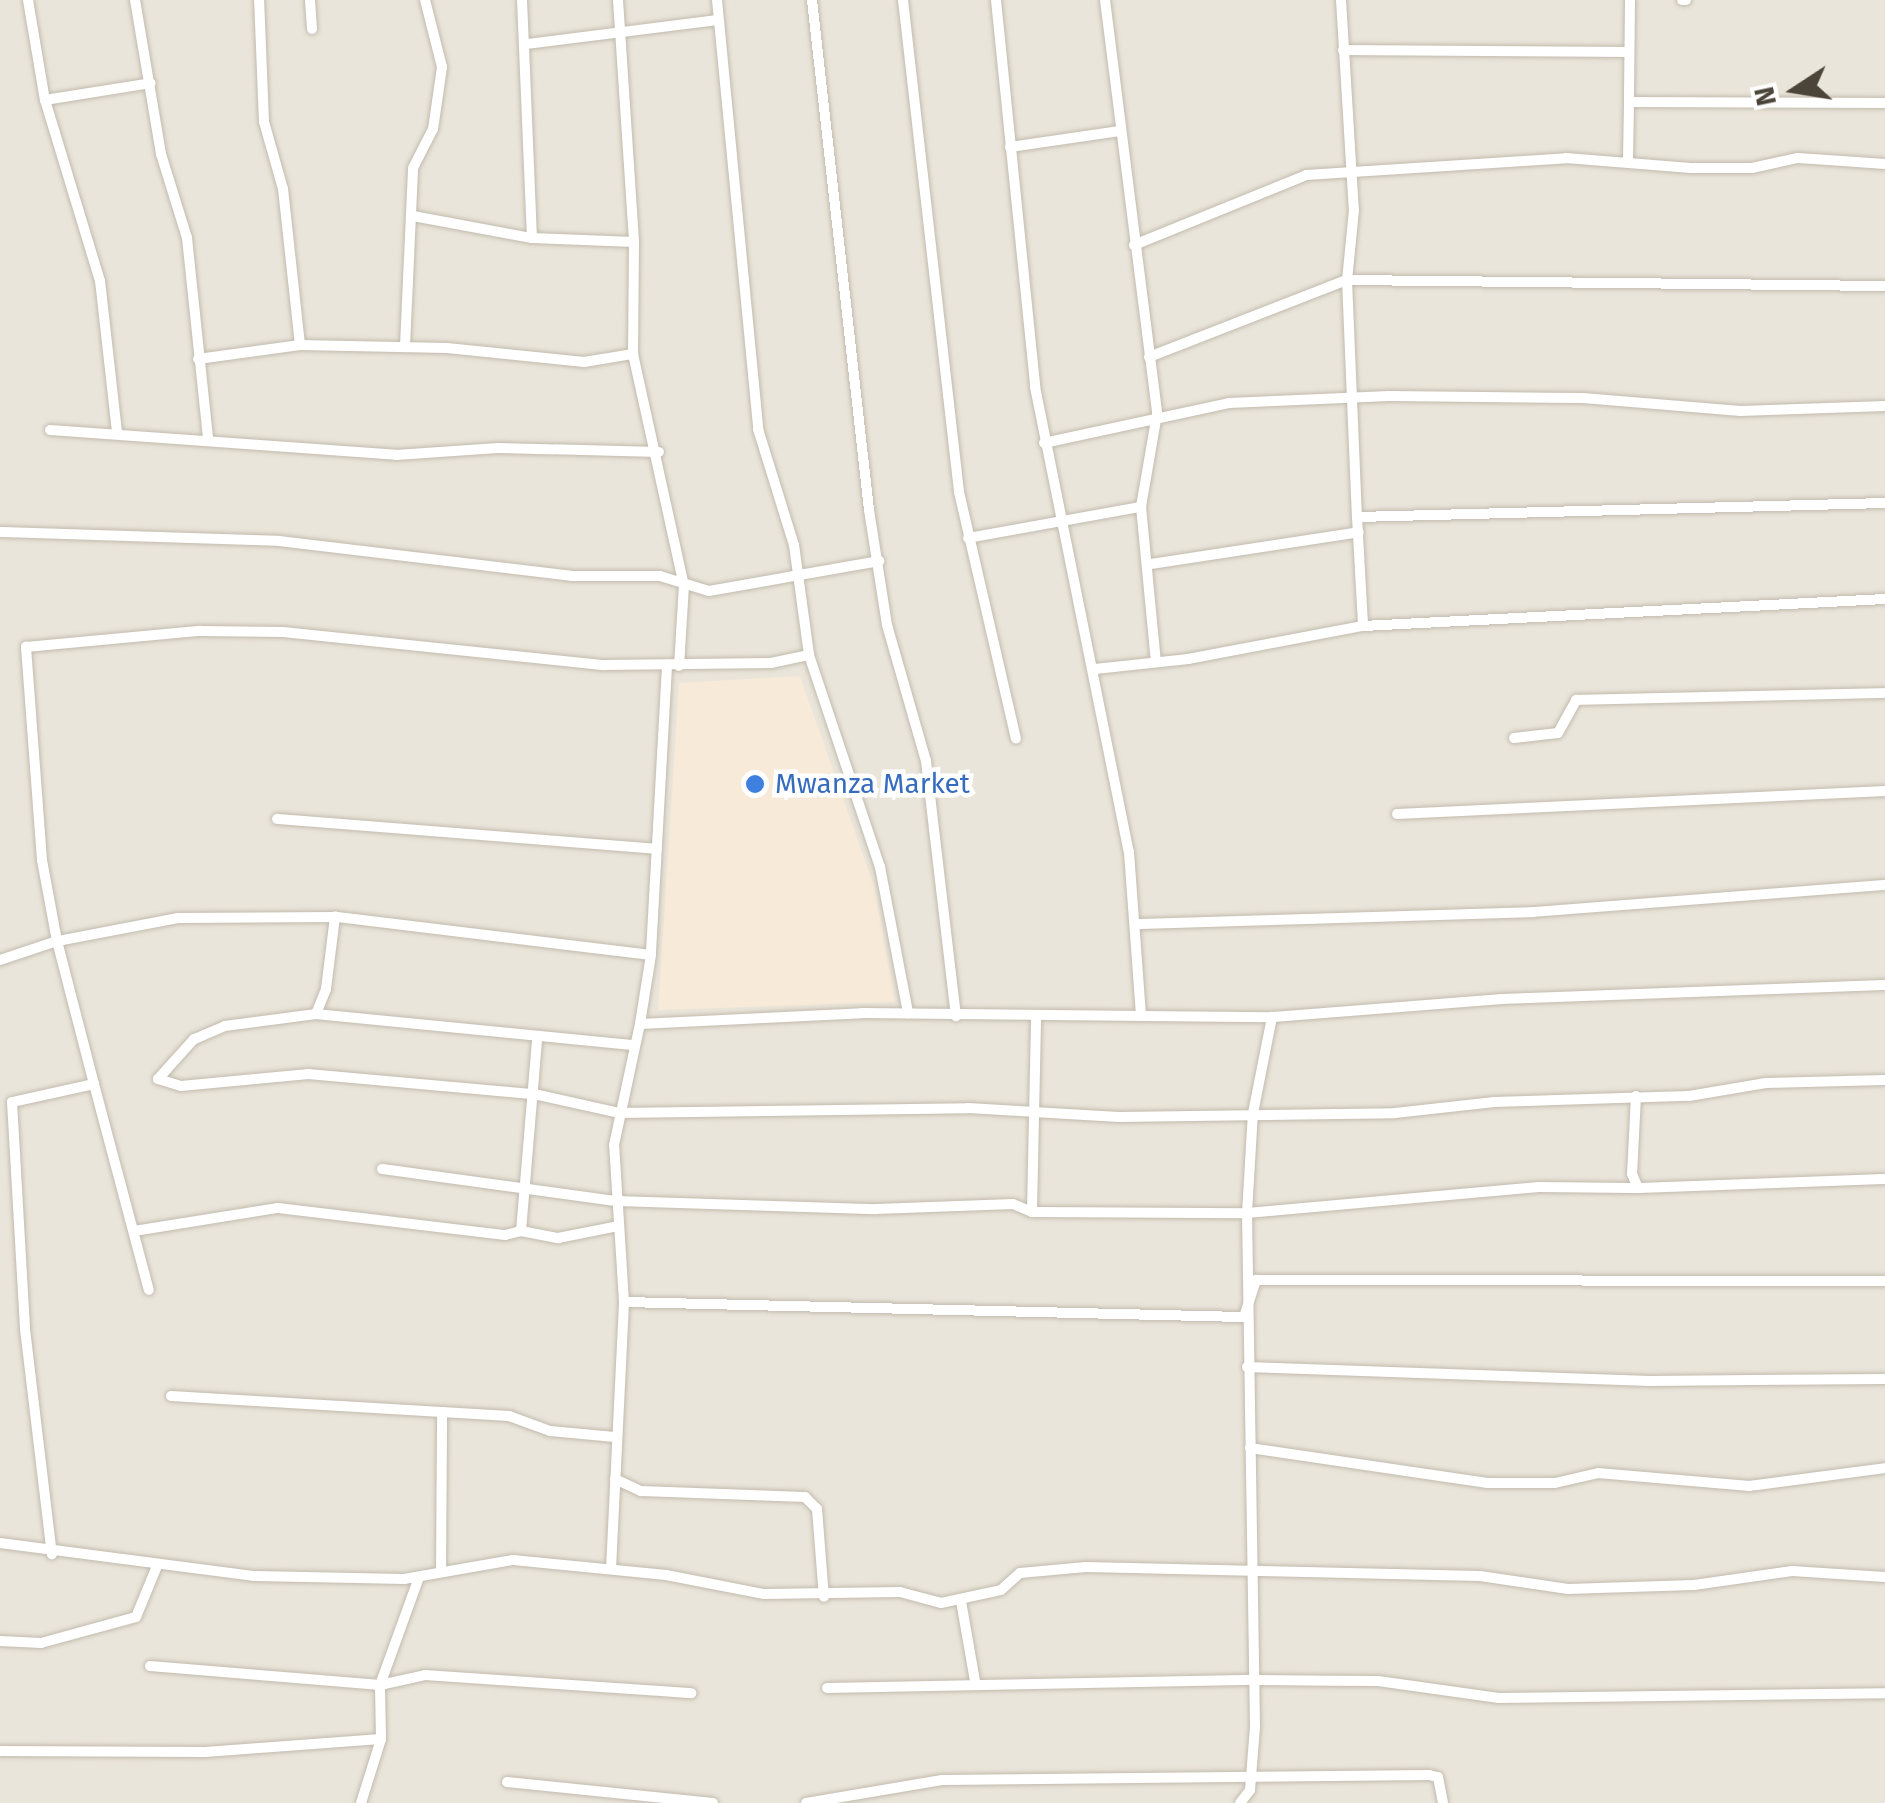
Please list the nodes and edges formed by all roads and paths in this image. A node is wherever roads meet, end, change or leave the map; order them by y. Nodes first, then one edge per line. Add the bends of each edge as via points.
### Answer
1 (28, 0) edge
2 (135, 0) edge
3 (258, 0) edge
4 (310, 0) edge
5 (426, 0) edge
6 (522, 0) edge
7 (618, 0) edge
8 (717, 0) edge
9 (812, 0) edge
10 (902, 0) edge
11 (996, 0) edge
12 (1105, 0) edge
13 (1341, 0) edge
14 (1630, 0) edge
15 (718, 20) junction
16 (312, 28) dead end
17 (621, 28) junction
18 (526, 44) junction
19 (1343, 50) junction
20 (1628, 52) junction
21 (151, 83) junction
22 (45, 100) junction
23 (1629, 102) junction
24 (1885, 103) edge
25 (1120, 131) junction
26 (1010, 147) junction
27 (1628, 160) junction
28 (1885, 164) edge
29 (1350, 170) junction
30 (413, 216) junction
31 (532, 238) junction
32 (634, 242) junction
33 (1134, 245) junction
34 (1347, 280) junction
35 (1885, 286) edge
36 (300, 346) junction
37 (405, 346) junction
38 (633, 354) junction
39 (1149, 356) junction
40 (198, 359) junction
41 (1353, 397) junction
42 (1885, 406) edge
43 (1157, 414) junction
44 (50, 430) dead end
45 (117, 432) junction
46 (208, 438) junction
47 (1044, 443) junction
48 (659, 452) junction
49 (1885, 503) edge
50 (1141, 507) junction
51 (1357, 517) junction
52 (1058, 520) junction
53 (0, 532) edge
54 (1359, 532) junction
55 (968, 538) junction
56 (879, 561) junction
57 (1151, 564) junction
58 (796, 573) junction
59 (684, 586) junction
60 (1885, 598) edge
61 (1363, 626) junction
62 (809, 655) junction
63 (1156, 662) junction
64 (673, 666) junction
65 (1095, 668) junction
66 (1885, 693) edge
67 (1514, 738) dead end
68 (1016, 739) dead end
69 (1885, 791) edge
70 (1398, 814) dead end
71 (277, 819) dead end
72 (657, 849) junction
73 (1885, 885) edge
74 (335, 917) junction
75 (1137, 924) junction
76 (57, 941) junction
77 (651, 955) junction
78 (0, 960) edge
79 (1885, 985) edge
80 (908, 1013) junction
81 (316, 1014) junction
82 (1141, 1014) junction
83 (956, 1016) junction
84 (1036, 1016) junction
85 (1272, 1016) junction
86 (640, 1024) junction
87 (537, 1040) junction
88 (632, 1046) junction
89 (1885, 1080) edge
90 (94, 1084) junction
91 (534, 1094) junction
92 (1636, 1096) junction
93 (1030, 1112) junction
94 (618, 1113) junction
95 (1252, 1113) junction
96 (382, 1169) dead end
97 (1885, 1180) edge
98 (1638, 1188) junction
99 (528, 1190) junction
100 (616, 1202) junction
101 (1032, 1212) junction
102 (1247, 1213) junction
103 (618, 1226) junction
104 (134, 1231) junction
105 (521, 1231) junction
106 (1885, 1281) edge
107 (149, 1290) dead end
108 (624, 1302) junction
109 (1244, 1317) junction
110 (1247, 1367) junction
111 (1885, 1379) edge
112 (171, 1396) dead end
113 (442, 1412) junction
114 (615, 1437) junction
115 (1250, 1448) junction
116 (1885, 1468) edge
117 (616, 1480) junction
118 (0, 1543) edge
119 (52, 1554) junction
120 (157, 1566) junction
121 (1256, 1568) junction
122 (610, 1569) junction
123 (441, 1570) junction
124 (418, 1576) junction
125 (1885, 1577) edge
126 (824, 1598) junction
127 (961, 1601) junction
128 (0, 1642) edge
129 (150, 1666) dead end
130 (1256, 1680) junction
131 (975, 1681) junction
132 (380, 1685) junction
133 (827, 1688) dead end
134 (691, 1693) dead end
135 (1885, 1694) edge
136 (381, 1739) junction
137 (0, 1751) edge
138 (1251, 1780) junction
139 (507, 1782) dead end
140 (361, 1803) edge
141 (713, 1803) edge
142 (806, 1803) edge
143 (1240, 1803) edge
144 (1443, 1803) edge

1 - 22 street
2 - 21 street
3 - 36 street via 264,122 283,189
4 - 16 street
5 - 30 street via 442,67 433,129 414,168
6 - 18 street
7 - 17 street
8 - 15 street
9 - 56 street via 838,283
10 - 55 street
11 - 26 street
12 - 25 street
13 - 19 street
14 - 20 street
15 - 17 street
15 - 58 street via 758,429 794,544
17 - 18 street
17 - 32 street
18 - 31 street
19 - 20 street
19 - 29 street
20 - 23 street
21 - 22 street
21 - 40 street via 168,188 187,238
22 - 45 street via 100,281
23 - 24 street
23 - 27 street
25 - 26 street
25 - 33 street
26 - 47 street
27 - 28 street via 1736,168 1798,158
27 - 29 street
29 - 33 street via 1292,180
29 - 34 street via 1354,210
30 - 31 street
30 - 37 street
31 - 32 street
32 - 38 street
33 - 39 street
34 - 35 street
34 - 39 street
34 - 41 street
36 - 37 street
36 - 40 street
37 - 38 street via 584,362
38 - 48 street
39 - 43 street
40 - 46 street
41 - 42 street via 1543,397 1740,411
41 - 43 street
41 - 51 street
43 - 47 street
43 - 50 street
44 - 45 street
45 - 46 street
46 - 48 street via 396,454 498,448
47 - 52 street
48 - 59 street
49 - 51 street
50 - 52 street
50 - 57 street
51 - 54 street
52 - 55 street
52 - 65 street
53 - 59 street via 204,536 571,576 660,576
54 - 57 street
54 - 61 street
55 - 68 street
56 - 58 street
56 - 83 street via 887,626 926,761
57 - 63 street
58 - 59 street via 709,591
58 - 62 street
59 - 64 street
60 - 61 street
61 - 63 street
62 - 64 street
62 - 80 street via 880,867
63 - 65 street
64 - 72 street
64 - 76 street via 427,652 283,632 30,643 27,692 42,860
65 - 75 street
66 - 67 street via 1576,700 1558,734
69 - 70 street
71 - 72 street
72 - 77 street
73 - 75 street via 1533,912
74 - 76 street via 178,918
74 - 77 street
74 - 81 street
75 - 82 street
76 - 78 street
76 - 90 street
77 - 86 street
79 - 85 street
80 - 83 street
80 - 86 street
81 - 87 street via 420,1021
81 - 91 street via 224,1026 194,1038 158,1080 181,1086 308,1074
82 - 84 street
82 - 85 street
83 - 84 street
84 - 93 street
85 - 95 street
86 - 88 street
87 - 88 street
87 - 91 street
88 - 94 street
89 - 92 street
90 - 104 street
90 - 119 street via 12,1102 23,1309
91 - 94 street
91 - 99 street
92 - 95 street via 1394,1114
92 - 98 street via 1632,1174
93 - 94 street
93 - 95 street
93 - 101 street
94 - 100 street
95 - 102 street
96 - 99 street
97 - 98 street
98 - 102 street via 1539,1188
99 - 100 street
99 - 105 street
100 - 101 street via 876,1209 1014,1204
100 - 103 street
101 - 102 street
102 - 109 street
103 - 105 street via 558,1238
103 - 108 street
104 - 105 street via 278,1208 505,1235
104 - 107 street
106 - 109 street via 1256,1280
108 - 109 street
108 - 114 street
109 - 110 street
110 - 111 street via 1633,1380
110 - 115 street
112 - 113 street
113 - 114 street via 509,1416 550,1431
113 - 123 street
114 - 117 street
115 - 116 street via 1487,1482 1555,1483 1598,1473 1749,1486
115 - 121 street
117 - 122 street
117 - 126 street via 641,1491 805,1496 817,1509
118 - 119 street
119 - 120 street
120 - 124 street via 256,1576
120 - 128 street via 136,1617 41,1643
121 - 125 street via 1480,1576 1568,1589 1694,1585 1792,1572
121 - 127 street via 1020,1572 1001,1590
121 - 130 street
122 - 123 street via 513,1560
122 - 126 street via 711,1589
123 - 124 street
124 - 132 street
126 - 127 street via 900,1592
127 - 131 street
129 - 132 street
130 - 131 street
130 - 135 street via 1378,1680 1499,1698
130 - 138 street
131 - 133 street
132 - 134 street via 425,1674
132 - 136 street
136 - 137 street via 204,1752
136 - 140 street
138 - 142 street via 942,1780
138 - 143 street
138 - 144 street via 1438,1776
139 - 141 street

